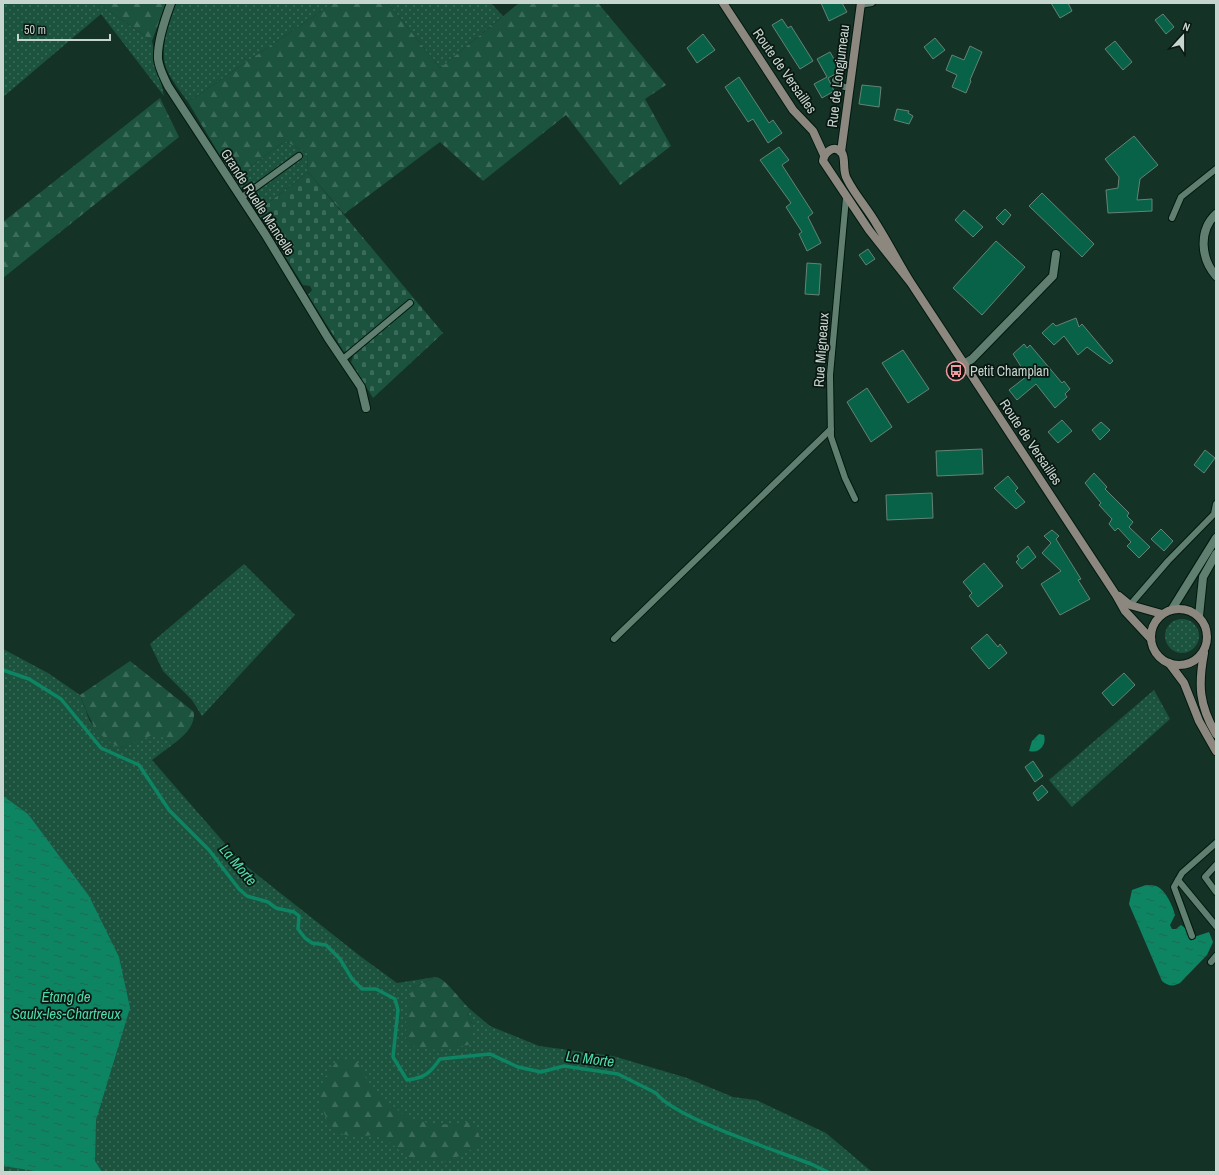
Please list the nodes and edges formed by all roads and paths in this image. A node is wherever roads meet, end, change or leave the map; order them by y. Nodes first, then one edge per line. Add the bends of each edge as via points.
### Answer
1 (171, 3) edge
2 (723, 3) edge
3 (872, 3) edge
4 (860, 4) edge
5 (835, 80) dead end
6 (850, 87) junction
7 (841, 152) junction
8 (824, 155) junction
9 (299, 156) dead end
10 (843, 165) junction
11 (826, 167) junction
12 (1216, 169) edge
13 (242, 198) junction
14 (846, 198) junction
15 (1216, 214) edge
16 (1172, 218) dead end
17 (1056, 254) dead end
18 (1216, 276) edge
19 (911, 283) junction
20 (410, 303) dead end
21 (343, 359) junction
22 (964, 364) junction
23 (366, 408) dead end
24 (831, 429) junction
25 (855, 499) dead end
26 (1216, 504) edge
27 (1216, 538) edge
28 (1216, 554) edge
29 (1116, 595) junction
30 (1130, 605) junction
31 (1172, 609) junction
32 (1162, 614) junction
33 (1198, 616) junction
34 (614, 639) dead end
35 (1151, 639) junction
36 (1204, 652) junction
37 (1169, 663) junction
38 (1216, 734) edge
39 (1216, 751) edge
40 (1216, 843) edge
41 (1216, 865) edge
42 (1178, 880) junction
43 (1216, 892) edge
44 (1216, 926) edge
45 (1192, 936) dead end
46 (1216, 956) edge
47 (1211, 962) dead end

1 - 13 street, Grande Ruelle Mancelle via 163,24 158,58 161,72 183,110
2 - 8 main road, Route de Versailles via 793,110 813,132
3 - 4 lane
4 - 6 main road, Rue de Longjumeau
5 - 6 lane via 844,87
6 - 7 main road, Rue de Longjumeau
7 - 8 main road via 829,150
7 - 10 main road via 844,158
8 - 11 main road
9 - 13 lane
10 - 11 main road via 832,170
10 - 19 main road via 846,178 877,224
11 - 14 main road, Route de Versailles
12 - 16 lane via 1181,197
13 - 21 street, Grande Ruelle Mancelle
14 - 19 main road, Route de Versailles
14 - 24 lane, Rue Migneaux via 830,375
15 - 18 street via 1206,228 1203,242 1204,258
17 - 22 street via 1053,276 972,359
19 - 22 main road, Route de Versailles
20 - 21 lane
21 - 23 street, Grande Ruelle Mancelle via 361,387
22 - 29 main road, Route de Versailles
24 - 25 lane, Rue Migneaux via 831,437 845,478
24 - 34 lane
26 - 30 lane via 1214,514
27 - 31 street
28 - 33 street via 1203,577
29 - 30 main road, Route de Versailles
29 - 35 main road, Route de Versailles via 1125,611
30 - 32 main road, Route de Versailles
31 - 32 main road
31 - 33 main road via 1191,610
32 - 35 main road via 1155,621
33 - 36 main road via 1207,629
35 - 37 main road via 1157,654
36 - 37 main road via 1192,662 1177,665
36 - 38 main road via 1200,678 1201,697
37 - 39 main road via 1184,683 1199,721
40 - 42 lane via 1182,873
41 - 43 lane via 1205,877
42 - 44 lane
42 - 45 lane via 1174,887
46 - 47 lane

